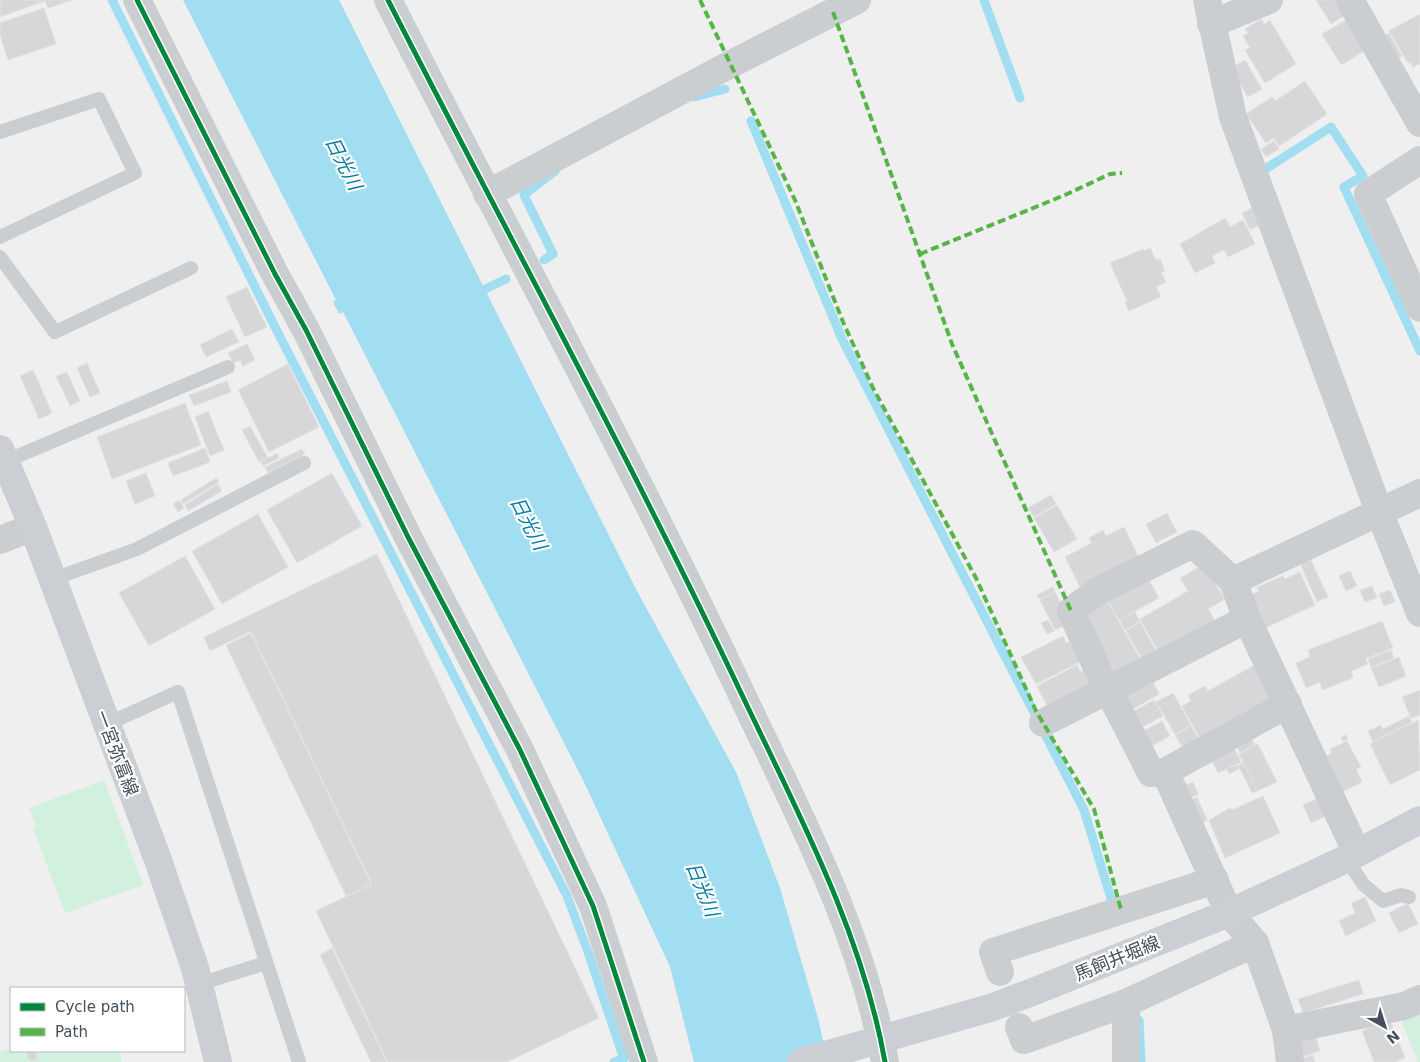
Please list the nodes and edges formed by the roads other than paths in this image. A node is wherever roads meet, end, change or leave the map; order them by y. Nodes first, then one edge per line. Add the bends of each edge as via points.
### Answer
1 (137, 0) edge
2 (388, 0) edge
3 (857, 0) edge
4 (1269, 0) edge
5 (1350, 0) edge
6 (1209, 12) edge
7 (1420, 123) edge
8 (0, 132) edge
9 (1420, 160) edge
10 (486, 194) junction
11 (0, 237) edge
12 (0, 257) edge
13 (190, 268) dead end
14 (1420, 308) edge
15 (228, 367) dead end
16 (3, 455) edge
17 (304, 463) dead end
18 (1420, 493) edge
19 (1380, 514) junction
20 (33, 527) junction
21 (0, 540) edge
22 (53, 578) junction
23 (1233, 582) junction
24 (1420, 613) edge
25 (1247, 619) junction
26 (1108, 690) junction
27 (1288, 704) junction
28 (1043, 722) dead end
29 (107, 724) junction
30 (1165, 772) junction
31 (1420, 820) edge
32 (1351, 856) junction
33 (1214, 880) junction
34 (1409, 897) dead end
35 (1229, 913) junction
36 (1254, 943) junction
37 (266, 963) junction
38 (1000, 972) dead end
39 (199, 984) junction
40 (1420, 999) edge
41 (1126, 1003) junction
42 (1019, 1027) dead end
43 (1286, 1030) junction
44 (876, 1049) edge
45 (218, 1062) edge
46 (299, 1062) edge
47 (644, 1062) edge
48 (801, 1062) edge
49 (1126, 1062) edge
50 (1290, 1062) edge

1 - 47 street via 408,537 520,750 593,906
2 - 10 street
3 - 10 street
4 - 6 street
5 - 7 street
6 - 19 street via 1233,117
8 - 11 lane via 99,99 135,172
9 - 14 street via 1368,194
10 - 44 street via 681,566 781,778 850,930
12 - 13 lane via 55,332
15 - 16 lane
16 - 20 main road, 一宮弥富線
17 - 22 lane via 137,549
18 - 19 street
19 - 23 street
19 - 24 street
20 - 21 street
20 - 22 main road, 一宮弥富線
22 - 29 main road, 一宮弥富線
23 - 25 street
23 - 26 street via 1193,544 1098,591 1070,611
25 - 26 street
25 - 27 street
26 - 28 street
26 - 30 street via 1151,773
27 - 30 street
27 - 32 street
29 - 37 lane via 178,692
29 - 39 main road, 一宮弥富線 via 158,860
30 - 33 street
31 - 32 main road, 馬飼井堀線
32 - 34 lane via 1364,885 1383,901 1401,895
32 - 35 main road, 馬飼井堀線
33 - 35 street
33 - 38 street via 993,952
35 - 36 street
35 - 44 main road, 馬飼井堀線 via 990,1008
36 - 41 street
36 - 43 street
37 - 39 lane
37 - 46 lane
39 - 45 main road, 一宮弥富線
40 - 43 street via 1404,1006
41 - 42 street via 1024,1040
41 - 49 street
43 - 50 street
44 - 48 main road, 馬飼井堀線

